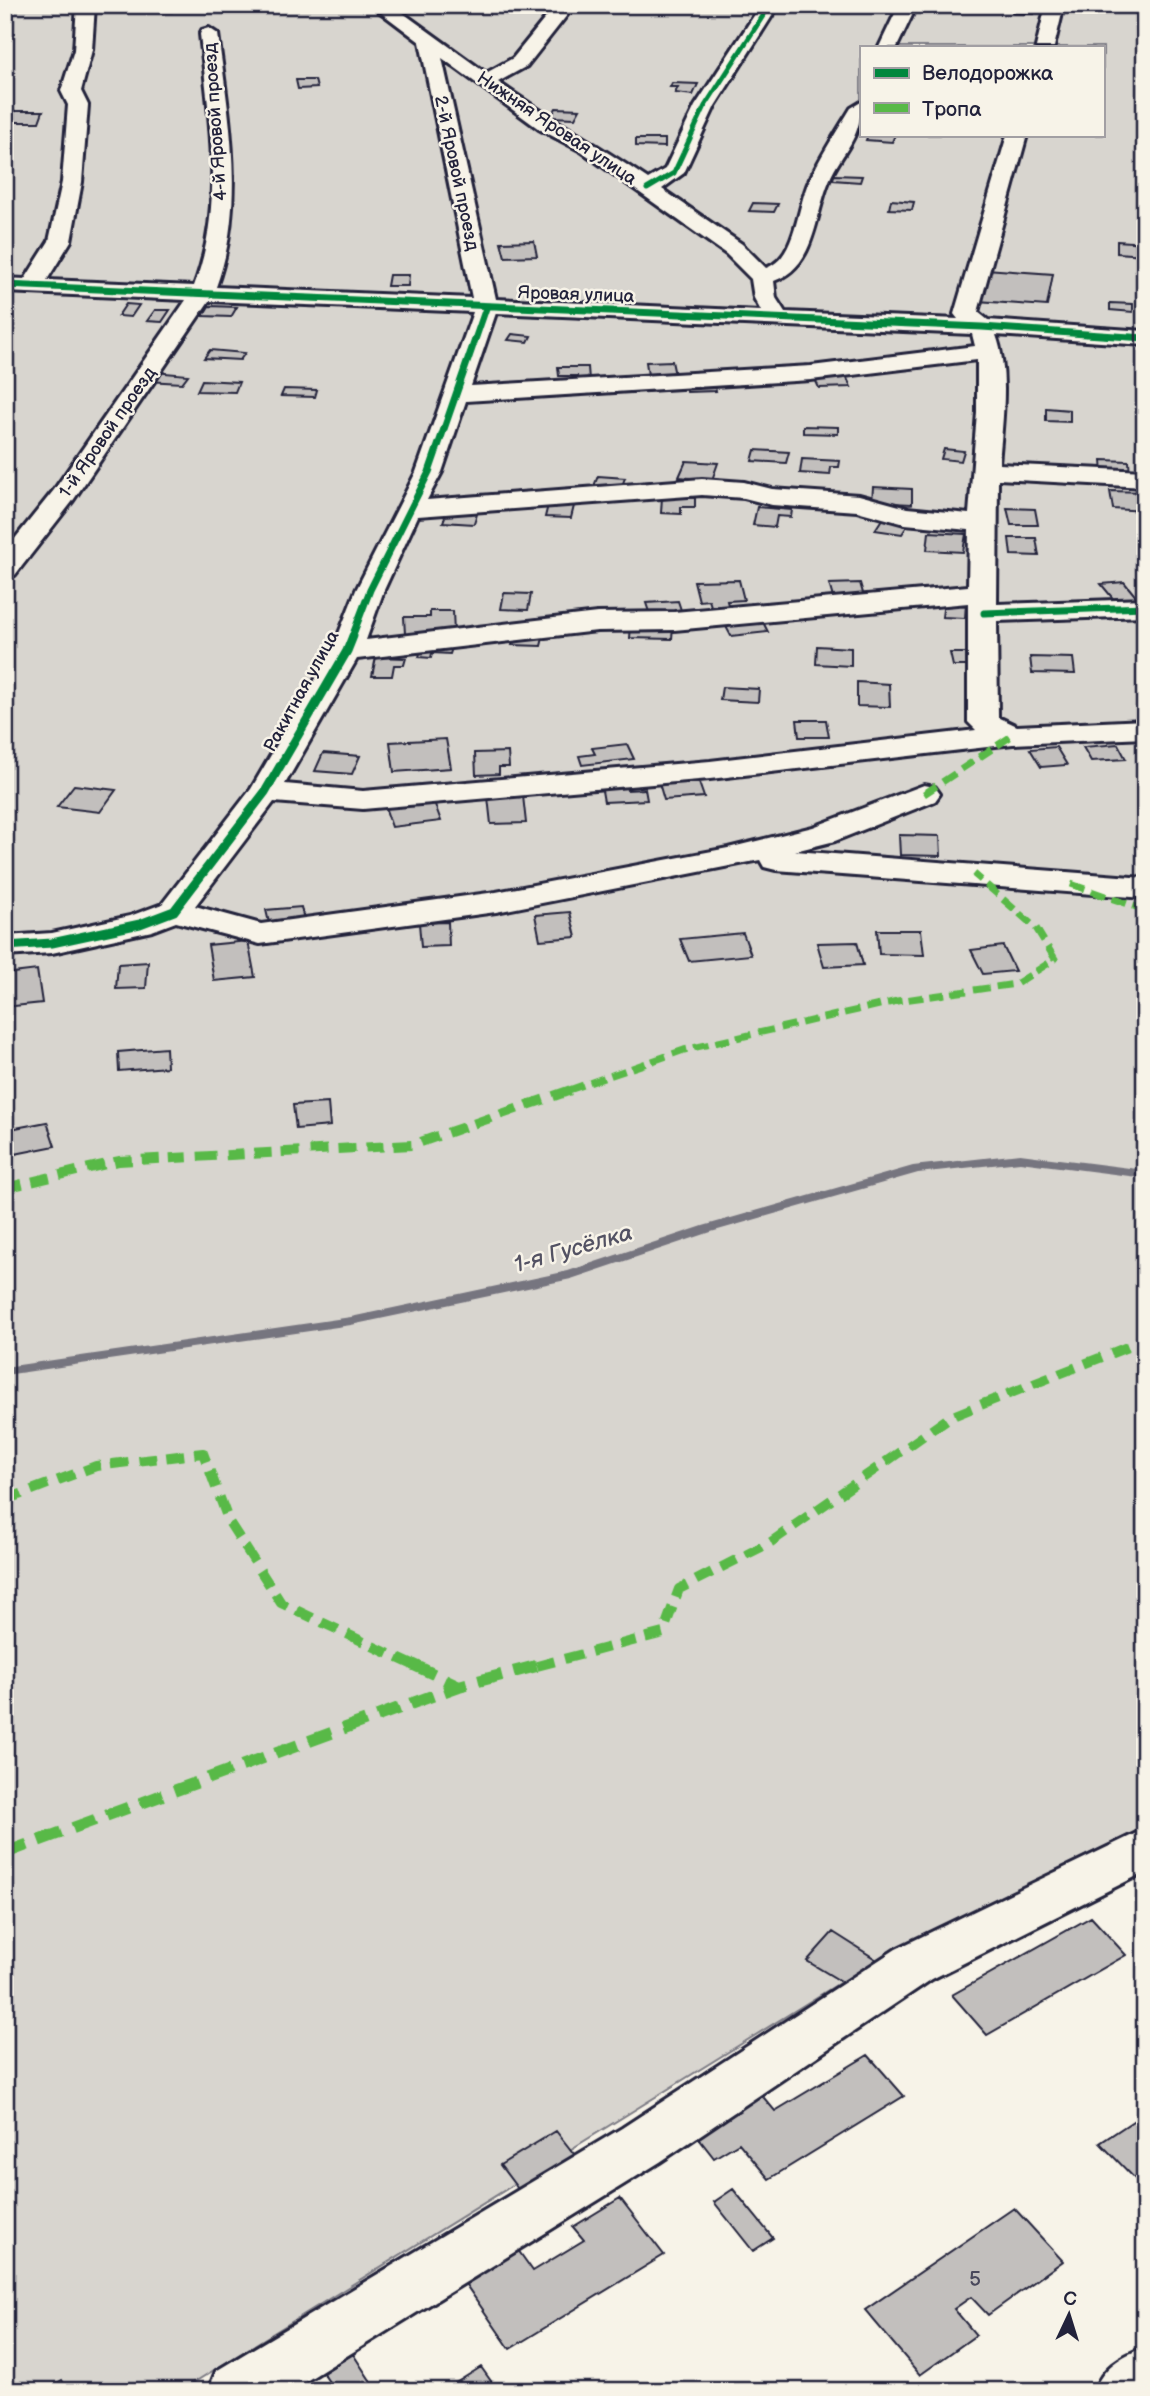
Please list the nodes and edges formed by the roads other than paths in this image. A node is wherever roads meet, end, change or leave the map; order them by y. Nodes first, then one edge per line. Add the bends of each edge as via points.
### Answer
1 (86, 5) edge
2 (380, 5) edge
3 (566, 5) edge
4 (770, 5) edge
5 (908, 5) edge
6 (1055, 5) edge
7 (209, 34) dead end
8 (428, 38) junction
9 (888, 46) edge
10 (1045, 46) edge
11 (487, 80) junction
12 (860, 110) edge
13 (1017, 136) edge
14 (647, 189) junction
15 (762, 277) junction
16 (5, 285) edge
17 (32, 286) junction
18 (203, 292) junction
19 (486, 308) junction
20 (778, 319) junction
21 (1145, 338) edge
22 (985, 339) junction
23 (458, 394) junction
24 (986, 471) junction
25 (1145, 479) edge
26 (408, 509) junction
27 (984, 523) junction
28 (5, 569) edge
29 (983, 603) junction
30 (1145, 607) edge
31 (347, 651) junction
32 (1145, 729) edge
33 (1013, 735) junction
34 (265, 792) junction
35 (924, 794) dead end
36 (729, 858) junction
37 (1145, 888) edge
38 (174, 911) junction
39 (5, 946) edge
40 (1145, 1849) edge
41 (1145, 2375) edge
42 (237, 2391) edge
43 (1123, 2391) edge

1 - 17 street via 83,50 71,91 78,105 72,182 60,241
2 - 8 street, Нижняя Яровая улица
3 - 11 street via 520,62
4 - 14 street via 705,106 674,173
5 - 9 street
6 - 10 street
7 - 18 street, 4-й Яровой проезд via 223,204 213,272
8 - 11 street, Нижняя Яровая улица
8 - 19 street, 2-й Яровой проезд
11 - 14 street, Нижняя Яровая улица via 546,125 588,147
12 - 15 street via 819,181 799,245 783,270
13 - 22 street via 966,314
14 - 15 street, Нижняя Яровая улица via 734,249
15 - 20 street, Нижняя Яровая улица via 765,298
16 - 17 street, Яровая улица
17 - 18 street, Яровая улица
18 - 19 street, Яровая улица
18 - 28 street, 1-й Яровой проезд via 63,496
19 - 20 street, Яровая улица
19 - 23 street, Ракитная улица
20 - 22 street, Яровая улица
21 - 22 street, Яровая улица
22 - 23 street via 811,373
22 - 24 street
23 - 26 street, Ракитная улица via 429,472
24 - 25 street
24 - 27 street
26 - 27 street via 702,487 859,503 905,516
26 - 31 street, Ракитная улица
27 - 29 street
29 - 30 street
29 - 31 street via 570,625
29 - 33 street via 983,722
31 - 34 street, Ракитная улица
32 - 33 street
33 - 34 street via 710,770 363,800
34 - 38 street, Ракитная улица
35 - 36 street via 824,834
36 - 37 street via 860,862
36 - 38 street via 496,902 260,934
38 - 39 street via 141,924 65,940
40 - 42 street via 914,1964 641,2145
41 - 43 street

